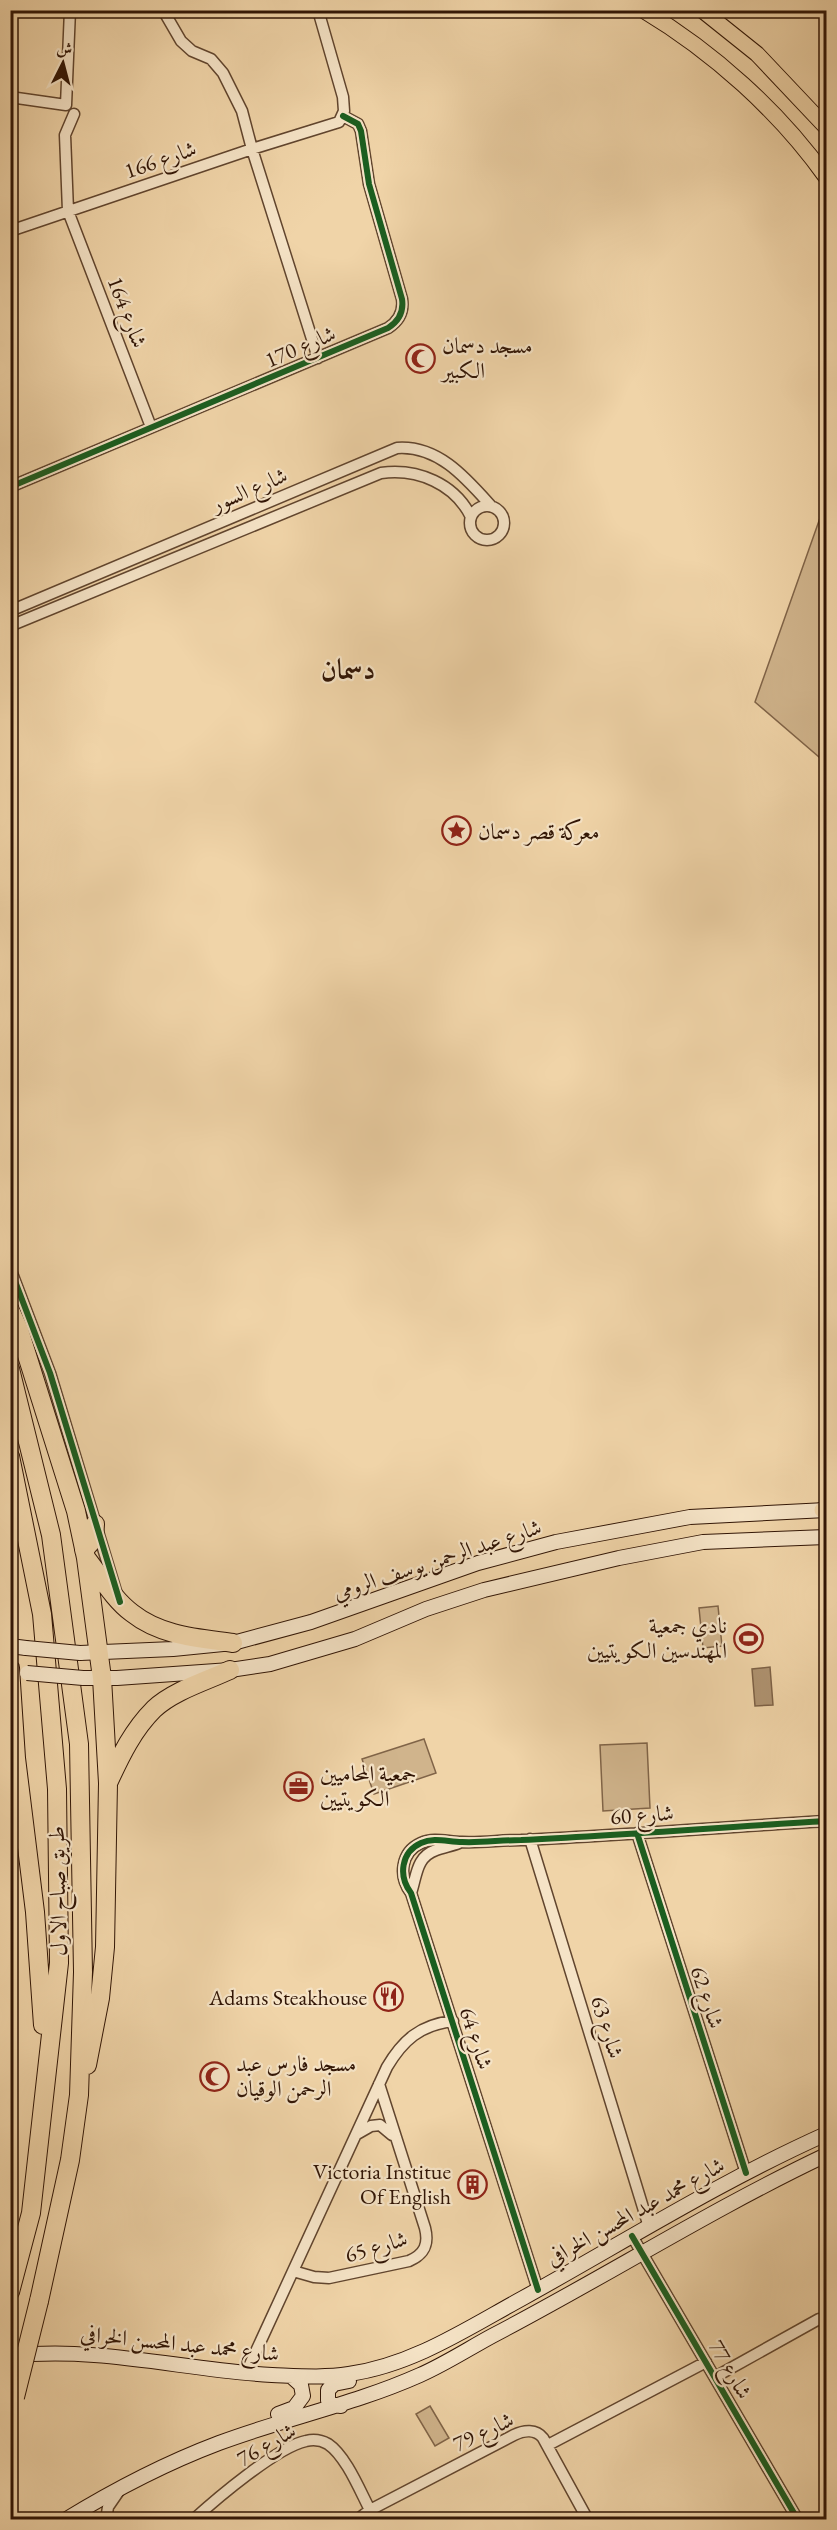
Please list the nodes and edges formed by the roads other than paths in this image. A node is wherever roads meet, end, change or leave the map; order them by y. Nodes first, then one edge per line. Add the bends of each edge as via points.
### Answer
1 (70, 10) edge
2 (163, 10) edge
3 (318, 10) edge
4 (643, 10) edge
5 (702, 10) edge
6 (10, 97) edge
7 (74, 114) dead end
8 (343, 116) junction
9 (826, 128) edge
10 (252, 149) junction
11 (826, 177) edge
12 (68, 211) junction
13 (10, 231) edge
14 (318, 358) junction
15 (151, 427) junction
16 (10, 487) edge
17 (490, 506) junction
18 (471, 517) junction
19 (10, 611) edge
20 (10, 626) edge
21 (10, 1268) edge
22 (10, 1310) edge
23 (10, 1369) edge
24 (10, 1456) edge
25 (825, 1510) edge
26 (804, 1511) junction
27 (95, 1524) junction
28 (826, 1537) edge
29 (804, 1538) junction
30 (85, 1554) junction
31 (120, 1602) junction
32 (233, 1643) junction
33 (10, 1646) edge
34 (99, 1653) junction
35 (230, 1670) junction
36 (15, 1671) edge
37 (92, 1678) junction
38 (13, 1750) edge
39 (108, 1783) junction
40 (826, 1821) edge
41 (637, 1833) junction
42 (530, 1839) junction
43 (460, 1842) joint
44 (453, 2021) junction
45 (46, 2066) junction
46 (379, 2084) junction
47 (79, 2095) junction
48 (356, 2134) junction
49 (826, 2134) edge
50 (395, 2140) junction
51 (826, 2155) edge
52 (746, 2173) junction
53 (649, 2227) junction
54 (632, 2236) junction
55 (642, 2254) junction
56 (293, 2271) junction
57 (538, 2290) junction
58 (10, 2292) edge
59 (819, 2319) dead end
60 (10, 2356) edge
61 (706, 2362) junction
62 (395, 2363) junction
63 (251, 2374) junction
64 (291, 2376) junction
65 (715, 2377) junction
66 (13, 2404) edge
67 (341, 2406) junction
68 (218, 2443) junction
69 (548, 2445) junction
70 (123, 2487) junction
71 (370, 2510) junction
72 (65, 2520) edge
73 (106, 2520) edge
74 (193, 2520) edge
75 (357, 2520) edge
76 (588, 2520) edge
77 (798, 2520) edge

1 - 6 street via 66,105
2 - 10 street via 181,41 192,51 211,58 223,73 242,111
3 - 8 street via 343,97
4 - 11 main road via 738,81 776,117
5 - 9 main road via 757,54
7 - 12 street, شارع 164 via 65,135
8 - 10 street, شارع 166 via 336,124
8 - 14 street, شارع 170 via 358,124 361,131 369,184 403,309 388,328
10 - 12 street, شارع 166
10 - 14 street
12 - 13 street, شارع 166
12 - 15 street, شارع 164
14 - 15 street, شارع 170
15 - 16 street, شارع 170
17 - 18 street via 479,508
17 - 18 street via 500,512 504,521 504,529 497,537 485,540 476,536
17 - 19 street, شارع السور via 461,474 430,452 398,448
18 - 20 street, شارع السور via 460,498 428,478 405,472 381,473
21 - 27 street via 50,1373
22 - 30 highway via 76,1511
23 - 47 highway, طريق صباح الاول via 51,1535 79,1744 83,1972
24 - 45 highway, طريق صباح الاول via 42,1614 57,1789 59,1963
25 - 26 main road, شارع عبد الرحمن يوسف الرومي
26 - 29 main road via 815,1515 819,1526 812,1536
26 - 32 main road, شارع عبد الرحمن يوسف الرومي via 690,1517 556,1542 478,1563 320,1619
27 - 30 highway via 94,1539
27 - 31 street
28 - 29 main road, شارع عبد الرحمن يوسف الرومي
29 - 35 main road, شارع عبد الرحمن يوسف الرومي via 703,1542 619,1558 484,1590 355,1639 270,1664
30 - 31 highway
30 - 34 highway
31 - 32 highway via 152,1626 173,1634
32 - 34 main road, شارع عبد الرحمن يوسف الرومي
33 - 34 main road, شارع عبد الرحمن يوسف الرومي, bridge
34 - 37 highway
35 - 37 main road, شارع عبد الرحمن يوسف الرومي
35 - 39 highway via 156,1708 129,1740
36 - 37 main road, شارع عبد الرحمن يوسف الرومي, bridge
36 - 38 highway
37 - 39 highway
38 - 45 highway via 35,1912
39 - 47 highway via 105,1947 93,2045
40 - 41 street, شارع 60
41 - 42 street, شارع 60
41 - 52 street, شارع 62
42 - 43 street, شارع 60
42 - 53 street, شارع 63
43 - 44 street, شارع 64 via 431,1840 419,1844 409,1852 403,1871
44 - 46 street, شارع 65 via 424,2028 407,2039
44 - 57 street, شارع 64
45 - 58 highway, طريق صباح الاول via 31,2213
46 - 48 street, شارع 65
46 - 50 street, شارع 65
47 - 66 highway, طريق صباح الاول, bridge via 70,2160
48 - 50 street via 380,2125
48 - 56 street, شارع 65
49 - 52 main road, شارع محمد عبد المحسن الخرافي
50 - 56 street, شارع 65 via 425,2228 427,2241 423,2252 410,2260 334,2277
51 - 55 main road, شارع محمد عبد المحسن الخرافي via 760,2186
52 - 53 main road, شارع محمد عبد المحسن الخرافي
53 - 54 main road, شارع محمد عبد المحسن الخرافي
54 - 55 street, شارع 77
54 - 57 main road, شارع محمد عبد المحسن الخرافي
55 - 61 street, شارع 77
55 - 67 main road, شارع محمد عبد المحسن الخرافي via 421,2375
56 - 63 street, شارع 65 via 255,2354
57 - 62 main road, شارع محمد عبد المحسن الخرافي via 436,2346
59 - 65 street, شارع 77
60 - 63 main road, شارع محمد عبد المحسن الخرافي via 47,2352 99,2354
61 - 65 street, شارع 77
61 - 69 street, شارع 77
62 - 64 main road, شارع محمد عبد المحسن الخرافي via 349,2374
62 - 67 main road via 376,2375 332,2385 328,2401
63 - 64 main road, شارع محمد عبد المحسن الخرافي
64 - 68 main road via 303,2389 297,2406 242,2426
65 - 77 street, شارع 77
67 - 68 main road, شارع محمد عبد المحسن الخرافي
68 - 70 main road, شارع محمد عبد المحسن الخرافي
69 - 71 street, شارع 79 via 537,2433 518,2433
69 - 76 street
70 - 72 main road, شارع محمد عبد المحسن الخرافي
70 - 73 street via 111,2502
71 - 74 street, شارع 76 via 337,2452 324,2442 313,2440 281,2453 223,2493
71 - 75 street, شارع 79

